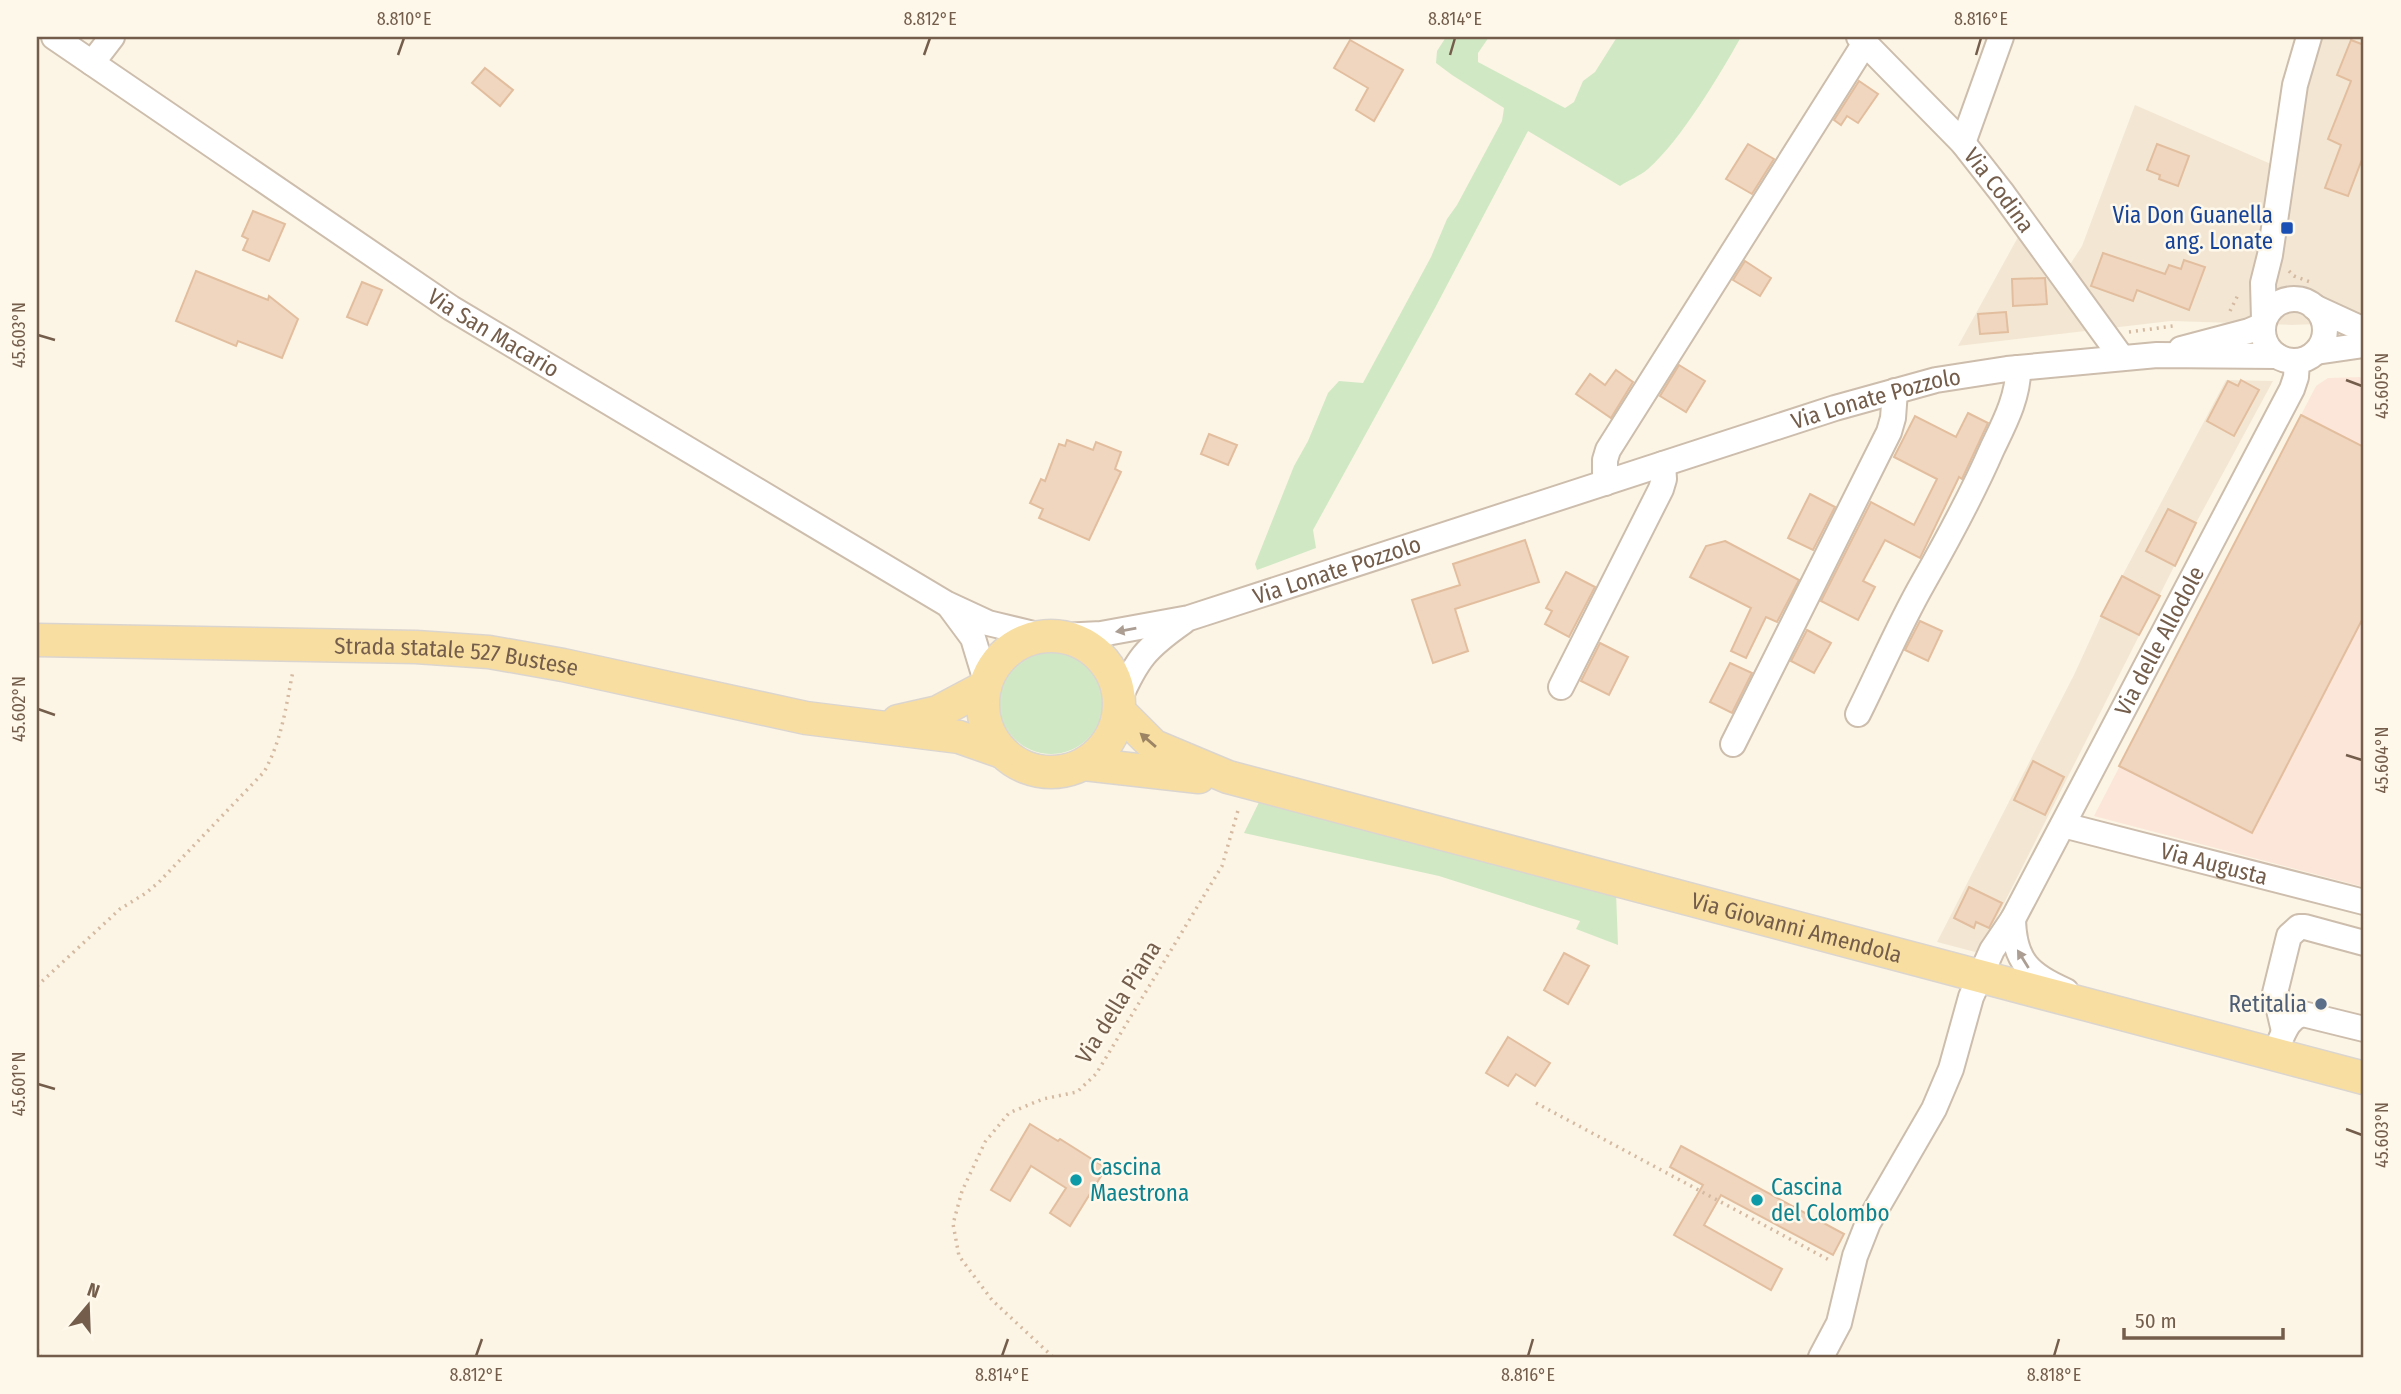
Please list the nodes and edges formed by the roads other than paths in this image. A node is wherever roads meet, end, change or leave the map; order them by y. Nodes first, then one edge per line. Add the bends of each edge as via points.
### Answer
1 (54, 37) edge
2 (112, 37) edge
3 (2001, 37) edge
4 (2309, 37) edge
5 (1862, 40) edge
6 (92, 63) junction
7 (1963, 143) junction
8 (2270, 255) junction
9 (2307, 303) junction
10 (2264, 322) junction
11 (2364, 330) edge
12 (2364, 345) edge
13 (2157, 355) junction
14 (2297, 356) junction
15 (2122, 358) junction
16 (2018, 368) junction
17 (1895, 391) junction
18 (1663, 464) junction
19 (1605, 482) junction
20 (947, 604) junction
21 (1189, 618) junction
22 (1052, 636) junction
23 (37, 640) edge
24 (985, 684) junction
25 (1562, 687) dead end
26 (1119, 706) junction
27 (1858, 714) dead end
28 (869, 725) junction
29 (1733, 744) dead end
30 (1002, 752) junction
31 (1084, 764) junction
32 (1237, 779) junction
33 (2063, 825) junction
34 (2364, 902) edge
35 (2013, 919) junction
36 (2364, 943) edge
37 (1980, 977) junction
38 (2123, 1015) junction
39 (2363, 1024) edge
40 (2279, 1043) junction
41 (2364, 1078) edge
42 (1821, 1357) edge

1 - 6 street, Via San Macario
2 - 6 street
3 - 7 street
4 - 8 street via 2295,85
5 - 7 street, Via Codina
5 - 19 street via 1608,450
6 - 20 street, Via San Macario via 451,308
7 - 15 street, Via Codina
8 - 9 street via 2280,278
8 - 10 street via 2263,283
9 - 10 street via 2286,300 2277,304
9 - 11 street
9 - 14 street via 2324,324 2325,334
10 - 13 street via 2249,331
10 - 14 street via 2269,349
12 - 14 street
13 - 14 street
13 - 15 street, Via Lonate Pozzolo
14 - 33 street, Via delle Allodole via 2292,389
15 - 16 street, Via Lonate Pozzolo
16 - 17 street, Via Lonate Pozzolo
16 - 27 street via 2014,397 1978,482
17 - 18 street, Via Lonate Pozzolo
17 - 29 street via 1889,432
18 - 19 street, Via Lonate Pozzolo
18 - 25 street via 1661,489
19 - 21 street, Via Lonate Pozzolo
20 - 22 street, Via San Macario via 988,623
20 - 24 street via 973,638
21 -> 22 street, Via San Macario via 1109,633
21 - 26 street via 1149,648 1135,667
22 - 24 main road via 1009,649
22 - 26 main road via 1079,642 1095,652 1116,682
23 - 28 main road, Strada statale 527 Bustese via 489,652 792,716
24 - 28 main road via 937,712
24 - 30 main road via 986,727
26 - 31 main road via 1108,741
32 -> 26 main road via 1154,746
28 - 30 main road via 959,737
30 - 31 main road via 1041,772
31 - 32 main road
32 - 37 main road, Via Giovanni Amendola
33 - 34 street, Via Augusta
33 - 35 street, Via delle Allodole
35 - 37 street, Via delle Allodole
38 -> 35 street via 2031,971 2017,951
36 - 40 street via 2305,926 2293,931 2275,986
37 - 38 main road, Via Giovanni Amendola
37 - 42 street, Via delle Allodole via 1946,1082 1874,1209 1858,1248 1839,1323
38 - 40 main road, Via Giovanni Amendola
39 - 40 street via 2303,1014 2295,1016
40 - 41 main road, Via Giovanni Amendola

